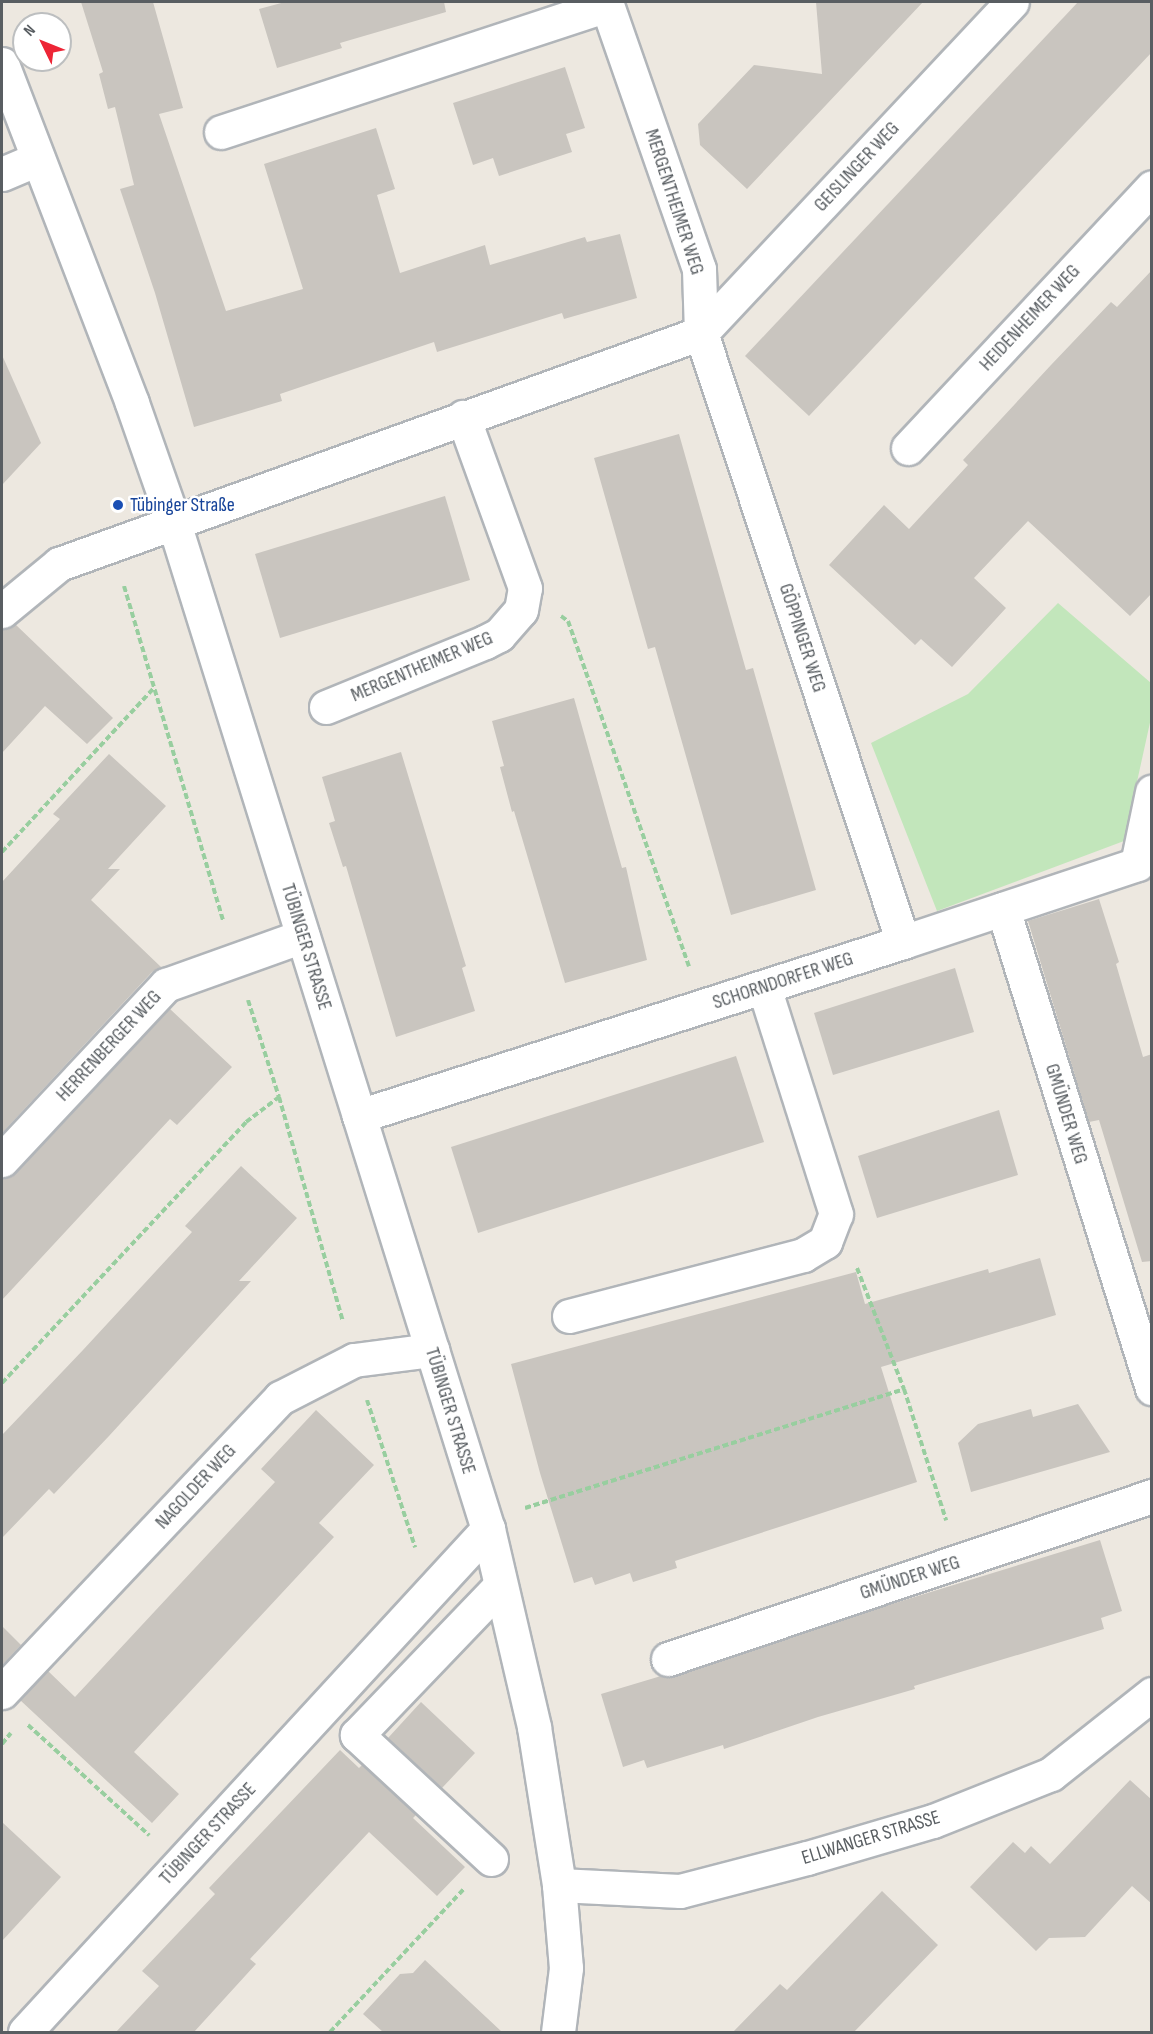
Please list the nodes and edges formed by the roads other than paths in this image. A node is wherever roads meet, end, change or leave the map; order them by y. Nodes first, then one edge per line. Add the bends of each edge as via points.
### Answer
1 (1012, 2) edge
2 (607, 3) edge
3 (2, 64) edge
4 (221, 132) dead end
5 (38, 159) junction
6 (2, 174) edge
7 (1152, 187) edge
8 (701, 333) junction
9 (463, 417) junction
10 (908, 448) dead end
11 (174, 523) junction
12 (2, 611) edge
13 (326, 707) dead end
14 (1152, 792) edge
15 (1003, 909) junction
16 (303, 936) junction
17 (903, 942) junction
18 (764, 987) junction
19 (359, 1116) junction
20 (2, 1160) edge
21 (569, 1316) dead end
22 (432, 1350) junction
23 (1152, 1388) edge
24 (1152, 1496) edge
25 (486, 1525) junction
26 (500, 1586) junction
27 (668, 1659) dead end
28 (2, 1692) edge
29 (1152, 1694) edge
30 (491, 1860) road end
31 (559, 1885) junction
32 (25, 2032) edge
33 (558, 2032) edge

1 - 8 street, GEISLINGER WEG
2 - 4 street, MERGENTHEIMER WEG
2 - 8 street, MERGENTHEIMER WEG via 699,269
3 - 5 street, TÜBINGER STRASSE
5 - 6 street
5 - 11 street, TÜBINGER STRASSE
7 - 10 street, HEIDENHEIMER WEG
8 - 9 street
8 - 17 street, GÖPPINGER WEG
9 - 11 street
9 - 13 street, MERGENTHEIMER WEG via 525,588 521,610 499,634
11 - 12 street via 58,564
11 - 16 street, TÜBINGER STRASSE
14 - 15 street, SCHORNDORFER WEG via 1137,864
15 - 17 street, SCHORNDORFER WEG
15 - 23 street, GMÜNDER WEG
16 - 19 street, TÜBINGER STRASSE
16 - 20 street, HERRENBERGER WEG via 165,985
17 - 18 street, SCHORNDORFER WEG
18 - 19 street, SCHORNDORFER WEG
18 - 21 street via 836,1214 825,1242 803,1255
19 - 22 street, TÜBINGER STRASSE
22 - 25 street, TÜBINGER STRASSE
22 - 28 street, NAGOLDER WEG via 354,1360 280,1398
24 - 27 street, GMÜNDER WEG
25 - 26 street, TÜBINGER STRASSE
25 - 32 street, TÜBINGER STRASSE via 430,1592
26 - 30 street via 357,1735
26 - 31 street, TÜBINGER STRASSE via 534,1727
29 - 31 street, ELLWANGER STRASSE via 1051,1774 933,1821 680,1890
31 - 33 street, TÜBINGER STRASSE via 566,1968

